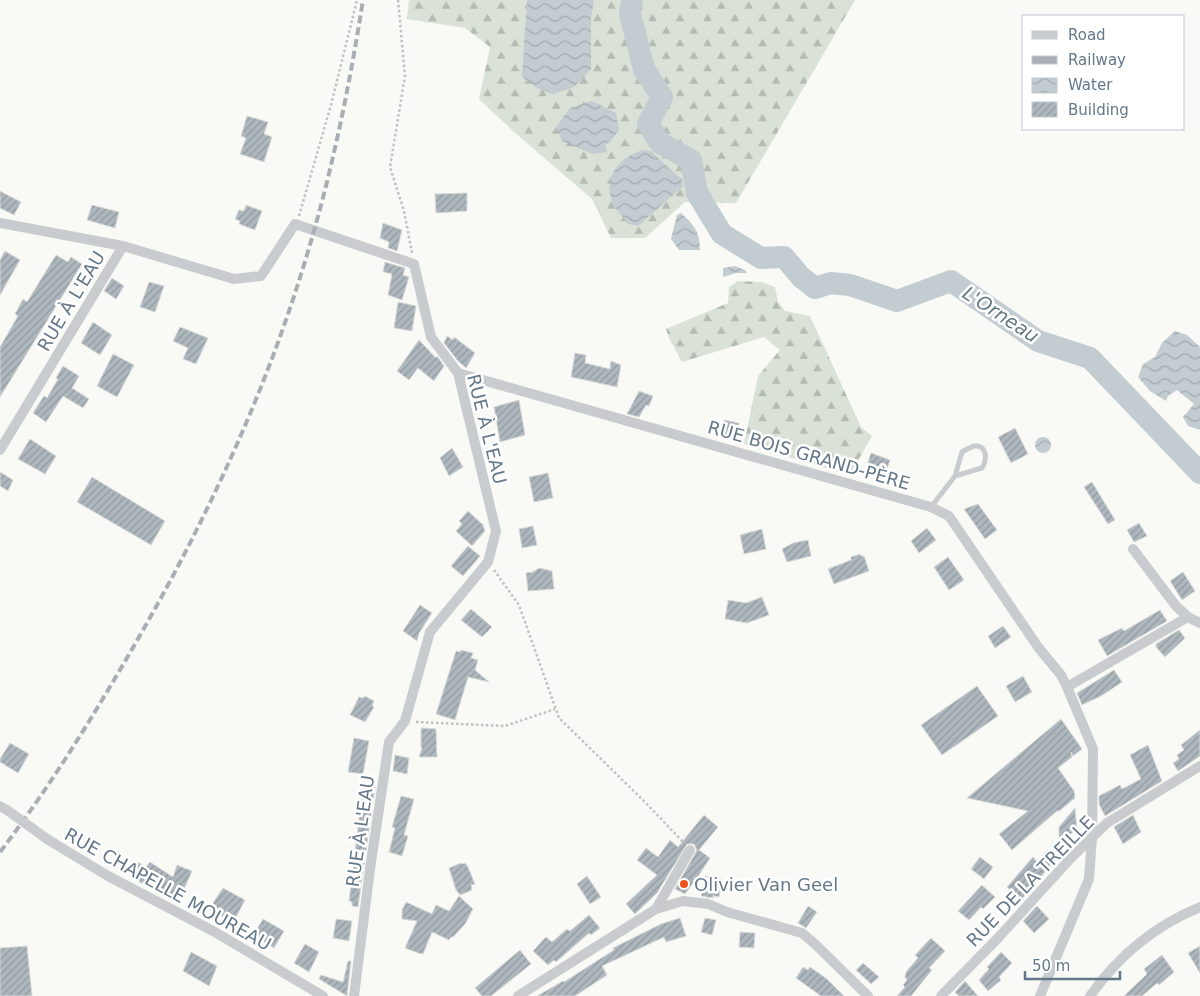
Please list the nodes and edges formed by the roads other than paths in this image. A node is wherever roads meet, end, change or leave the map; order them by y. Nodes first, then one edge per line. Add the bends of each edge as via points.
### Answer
1 (0, 223) edge
2 (123, 246) junction
3 (458, 373) junction
4 (0, 450) edge
5 (955, 476) junction
6 (931, 507) junction
7 (1133, 550) dead end
8 (1188, 617) junction
9 (1200, 623) edge
10 (1067, 688) junction
11 (1200, 766) edge
12 (3, 808) edge
13 (1092, 837) junction
14 (690, 850) road end
15 (1200, 908) edge
16 (656, 909) junction
17 (323, 996) edge
18 (354, 996) edge
19 (518, 996) edge
20 (868, 996) edge
21 (941, 996) edge
22 (1040, 996) edge
23 (1090, 996) edge

1 - 2 street
2 - 3 street, RUE À L'EAU via 234,279 261,276 295,224 414,264 431,337
2 - 4 street, RUE À L'EAU
3 - 6 street, RUE BOIS GRAND-PÈRE
3 - 18 street, RUE À L'EAU via 496,531 488,562 430,632 405,721 390,742
5 - 5 lane via 982,468 986,461 982,448 975,446 962,452
5 - 6 lane
6 - 10 street, RUE BOIS GRAND-PÈRE via 949,516
7 - 8 street
8 - 9 street
8 - 10 street
10 - 13 street, RUE BOIS GRAND-PÈRE via 1093,749
11 - 13 street, RUE DE LA TREILLE via 1107,824
12 - 17 street, RUE CHAPELLE MOUREAU, bridge via 108,876 213,931
13 - 21 street, RUE DE LA TREILLE
13 - 22 street, RUE BOIS GRAND-PÈRE via 1089,879
14 - 16 street
15 - 23 street via 1158,929 1124,954
16 - 19 street
16 - 20 street via 683,901 708,904 802,933

